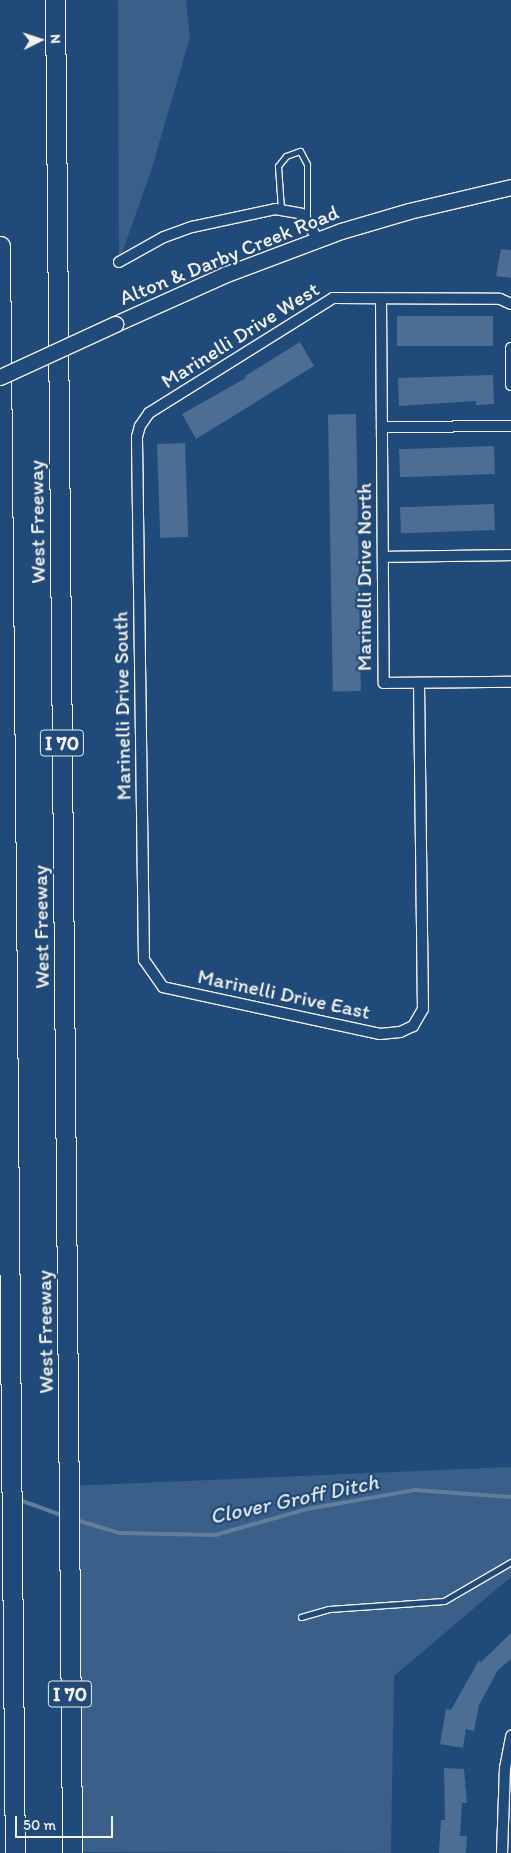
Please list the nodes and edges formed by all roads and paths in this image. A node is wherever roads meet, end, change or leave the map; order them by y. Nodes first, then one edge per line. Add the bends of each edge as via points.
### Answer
1 (55, 0) edge
2 (511, 187) edge
3 (281, 209) junction
4 (307, 219) junction
5 (318, 240) junction
6 (0, 246) edge
7 (119, 262) dead end
8 (382, 299) junction
9 (511, 304) edge
10 (511, 348) edge
11 (0, 377) edge
12 (511, 385) edge
13 (382, 426) junction
14 (511, 426) edge
15 (137, 437) joint
16 (511, 555) edge
17 (383, 557) junction
18 (511, 682) edge
19 (420, 683) junction
20 (151, 974) joint
21 (511, 1562) edge
22 (301, 1617) dead end
23 (511, 1736) edge
24 (15, 1853) edge
25 (72, 1853) edge
26 (502, 1853) edge

1 - 25 highway, West Freeway / I 70
2 - 5 main road, Alton & Darby Creek Road via 409,211
3 - 4 street via 295,211
3 - 4 lane via 278,166 286,156 300,152 308,164
3 - 7 street via 192,226 164,236
4 - 5 street
5 - 11 main road, Alton & Darby Creek Road, bridge via 224,275
6 - 24 highway, West Freeway
8 - 9 street, Marinelli Drive West via 500,298
8 - 13 street, Marinelli Drive North
8 - 15 street, Marinelli Drive West via 333,298 149,413
10 - 12 street
13 - 14 street
13 - 17 street, Marinelli Drive North
15 - 20 street, Marinelli Drive South via 144,960
16 - 17 street
17 - 19 street, Marinelli Drive North via 384,683
18 - 19 street
19 - 20 street, Marinelli Drive East via 423,1009 413,1026 400,1032 380,1034 163,987
21 - 22 lane via 444,1601 329,1609
23 - 26 street via 504,1768

